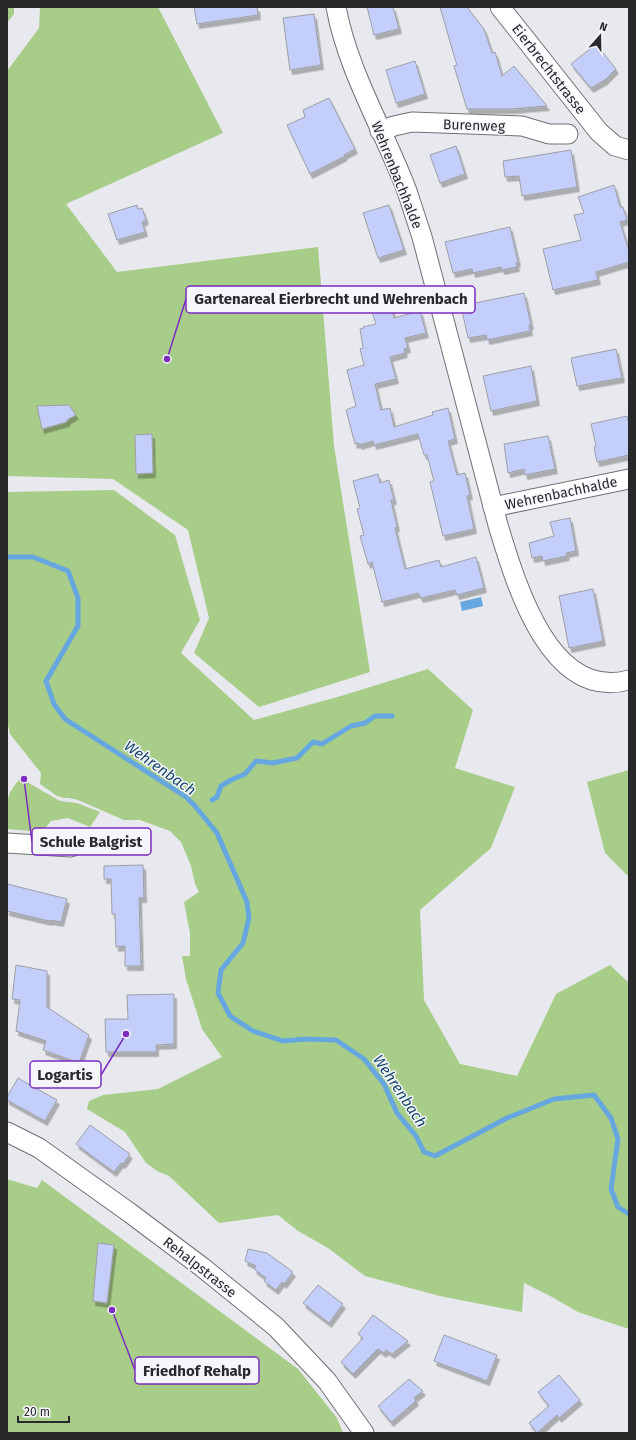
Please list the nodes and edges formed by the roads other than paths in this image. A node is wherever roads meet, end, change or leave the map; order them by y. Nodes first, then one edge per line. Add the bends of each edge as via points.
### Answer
1 (336, 7) edge
2 (500, 7) edge
3 (380, 131) junction
4 (568, 134) dead end
5 (629, 150) edge
6 (629, 479) edge
7 (493, 507) junction
8 (629, 680) edge
9 (7, 843) edge
10 (71, 846) dead end
11 (7, 1132) edge
12 (364, 1433) edge

1 - 3 street, Wehrenbachhalde via 345,42
2 - 5 street, Eierbrechtstrasse via 599,132 614,146
3 - 4 street, Burenweg via 412,122 522,126 548,134
3 - 7 street, Wehrenbachhalde via 406,191 422,237
6 - 7 street, Wehrenbachhalde
7 - 8 street, Wehrenbachhalde via 524,602 543,638 566,665 588,679 602,683
9 - 10 street
11 - 12 street, Rehalpstrasse via 39,1148 130,1213 276,1327 327,1381

